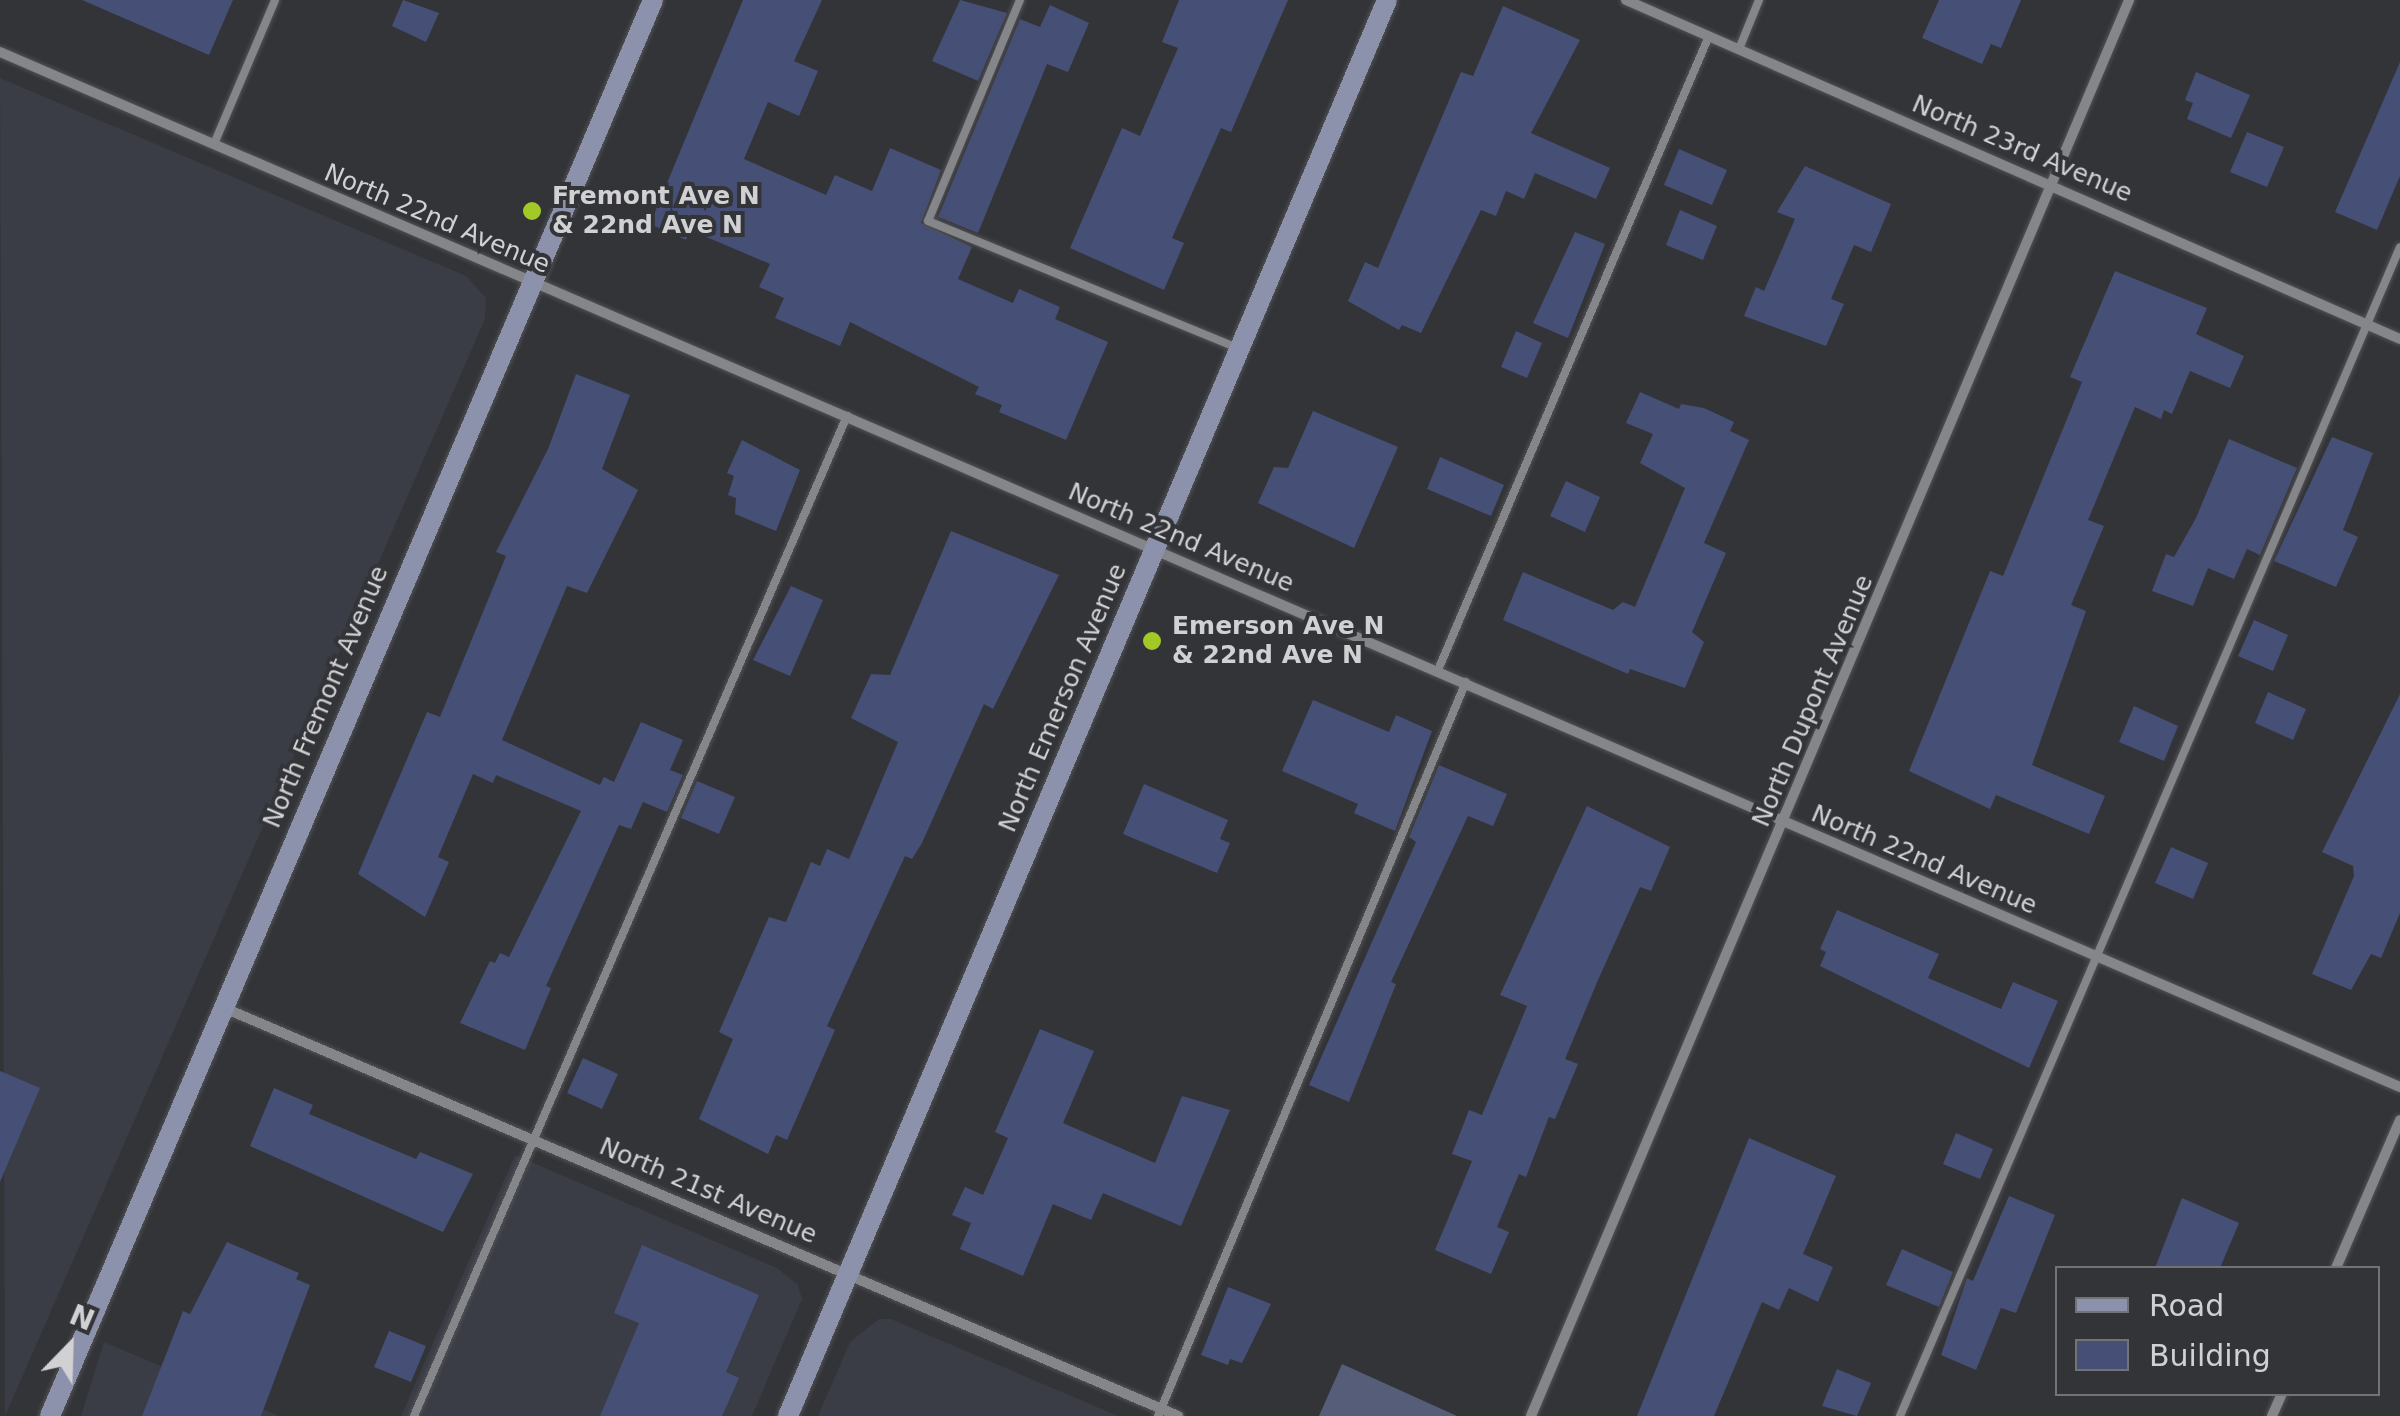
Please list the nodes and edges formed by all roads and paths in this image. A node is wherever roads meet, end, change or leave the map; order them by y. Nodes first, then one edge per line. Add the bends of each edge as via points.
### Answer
1 (276, 0) edge
2 (653, 0) edge
3 (1020, 0) edge
4 (1387, 0) edge
5 (1626, 0) edge
6 (1759, 0) edge
7 (2129, 0) edge
8 (1708, 36) junction
9 (1739, 50) junction
10 (0, 52) edge
11 (214, 144) junction
12 (2051, 182) junction
13 (2400, 248) edge
14 (532, 282) junction
15 (2367, 324) junction
16 (2400, 339) edge
17 (1238, 348) junction
18 (847, 416) junction
19 (1153, 547) junction
20 (1438, 670) junction
21 (1466, 682) junction
22 (1784, 824) junction
23 (2095, 954) junction
24 (221, 1006) junction
25 (2400, 1088) edge
26 (2400, 1120) edge
27 (532, 1137) junction
28 (2337, 1266) edge
29 (848, 1274) junction
30 (1159, 1412) edge
31 (50, 1416) edge
32 (414, 1416) edge
33 (788, 1416) edge
34 (1178, 1416) edge
35 (1531, 1416) edge
36 (1900, 1416) edge

1 - 11 lane
2 - 14 street, North Fremont Avenue
3 - 17 lane via 928,221
4 - 17 street, North Emerson Avenue
5 - 8 street, North 23rd Avenue
6 - 9 lane
7 - 12 street, North Dupont Avenue
8 - 9 street, North 23rd Avenue
8 - 20 lane
9 - 12 street, North 23rd Avenue
10 - 11 street, North 22nd Avenue
11 - 14 street, North 22nd Avenue
12 - 15 street, North 23rd Avenue
12 - 22 street, North Dupont Avenue
13 - 15 lane
14 - 18 street, North 22nd Avenue
14 - 24 street, North Fremont Avenue
15 - 16 street, North 23rd Avenue
15 - 23 lane
17 - 19 street, North Emerson Avenue
18 - 19 street, North 22nd Avenue
18 - 27 lane
19 - 20 street, North 22nd Avenue
19 - 29 street, North Emerson Avenue
20 - 21 street, North 22nd Avenue
21 - 22 street, North 22nd Avenue
21 - 30 lane
22 - 23 street, North 22nd Avenue
22 - 35 street, North Dupont Avenue
23 - 25 street, North 22nd Avenue
23 - 36 lane
24 - 27 street, North 21st Avenue
24 - 31 street, North Fremont Avenue
26 - 28 street
27 - 29 street, North 21st Avenue
27 - 32 lane
29 - 30 street, North 21st Avenue
29 - 33 street, North Emerson Avenue
30 - 34 street, North 21st Avenue

